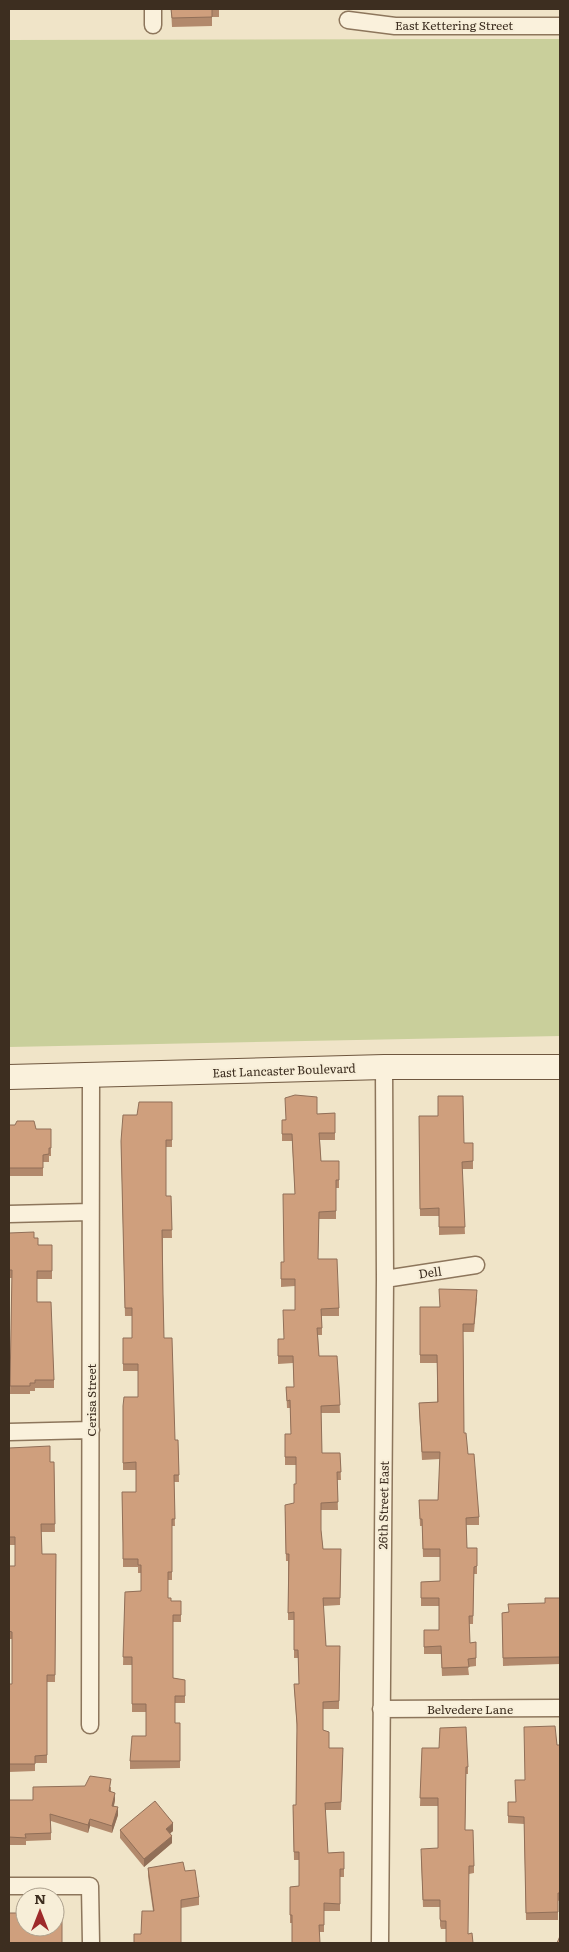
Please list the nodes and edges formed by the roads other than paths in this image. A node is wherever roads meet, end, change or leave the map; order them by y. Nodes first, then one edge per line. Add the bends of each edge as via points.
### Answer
1 (348, 20) dead end
2 (560, 26) edge
3 (384, 1067) junction
4 (560, 1068) edge
5 (92, 1076) junction
6 (9, 1077) edge
7 (90, 1212) junction
8 (9, 1214) edge
9 (476, 1265) dead end
10 (385, 1279) junction
11 (91, 1430) junction
12 (9, 1432) edge
13 (560, 1708) edge
14 (381, 1709) junction
15 (90, 1726) dead end
16 (9, 1886) edge
17 (91, 1943) edge
18 (380, 1943) edge

1 - 2 street, East Kettering Street via 395,26
3 - 4 main road, East Lancaster Boulevard
3 - 5 main road, East Lancaster Boulevard
3 - 10 street, 26th Street East
5 - 6 main road, East Lancaster Boulevard
5 - 7 street, Cerisa Street
7 - 8 street
7 - 11 street, Cerisa Street
9 - 10 street, Dell
10 - 14 street, 26th Street East
11 - 12 street
11 - 15 street, Cerisa Street
13 - 14 street, Belvedere Lane
14 - 18 street, 26th Street East
16 - 17 street via 90,1886

